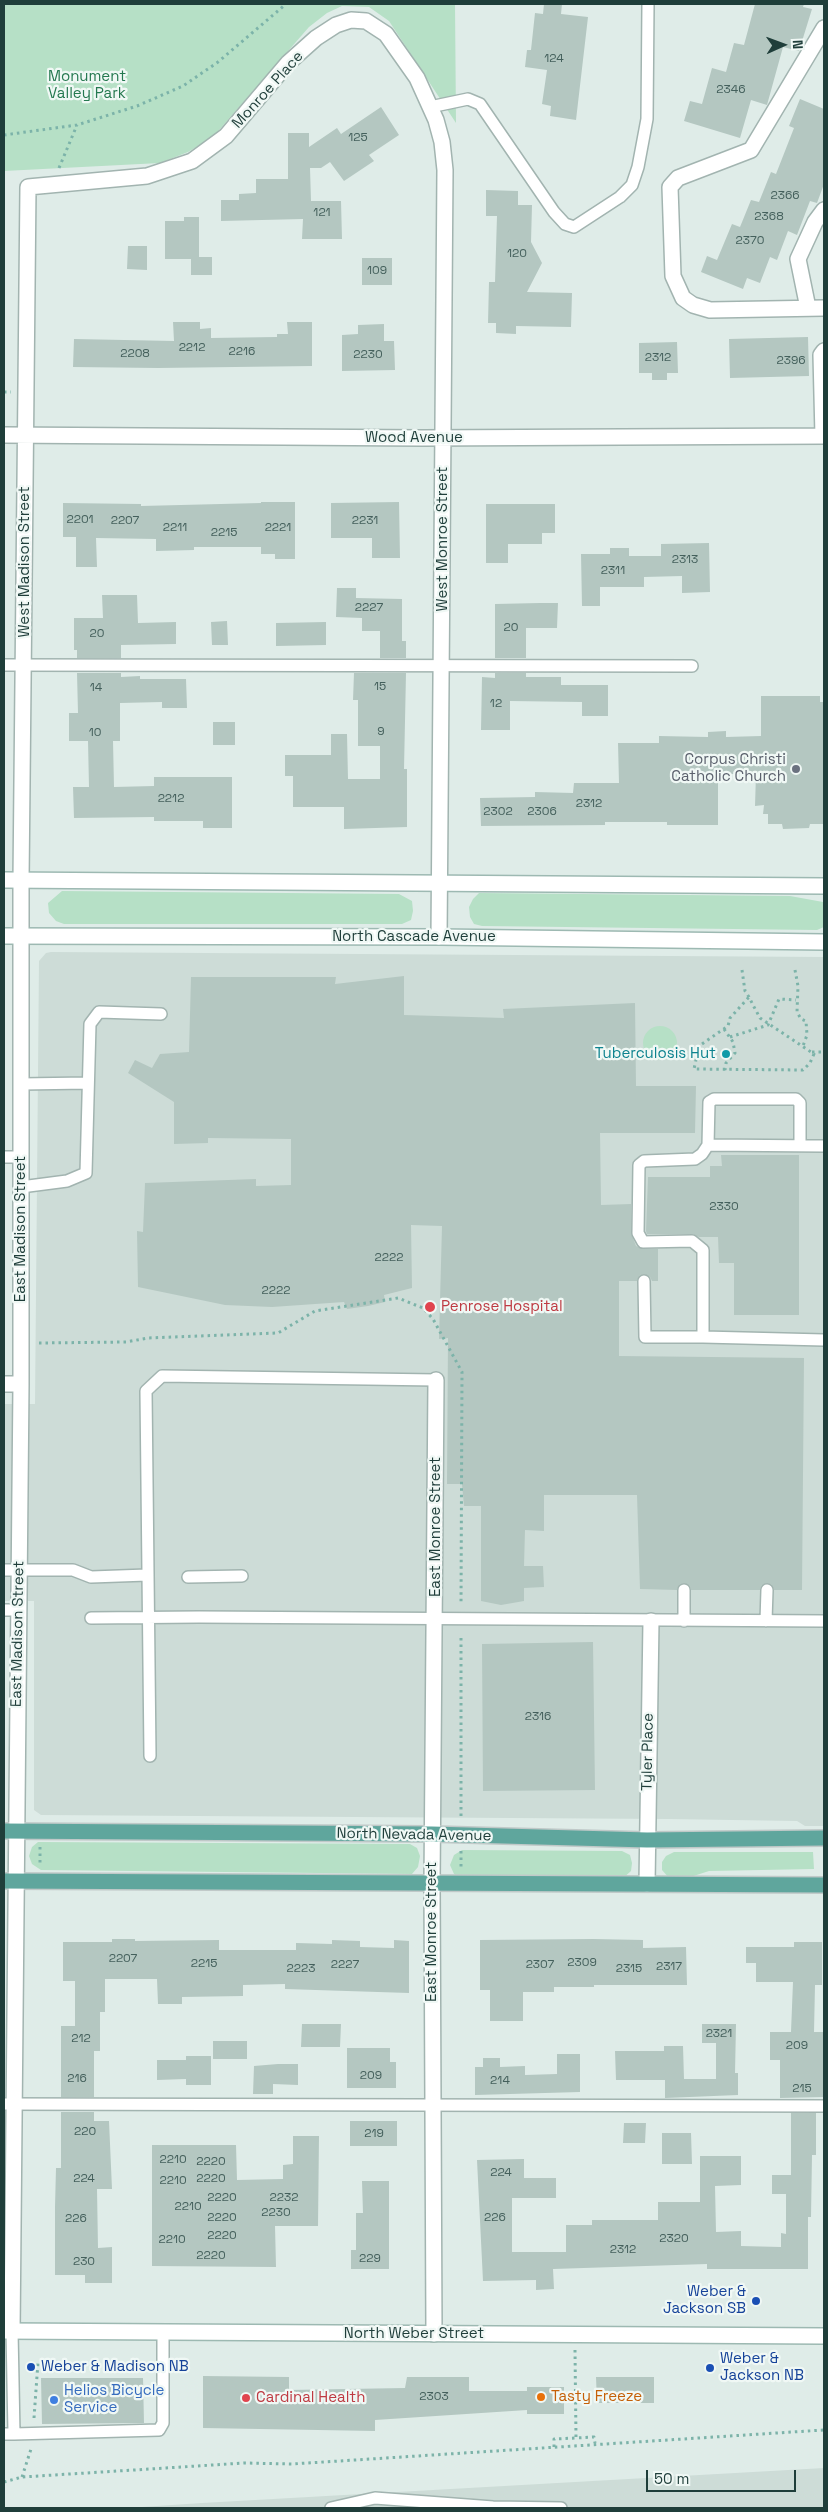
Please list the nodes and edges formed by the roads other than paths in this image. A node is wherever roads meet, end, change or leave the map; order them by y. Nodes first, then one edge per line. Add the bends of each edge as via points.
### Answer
1 (648, 4) edge
2 (824, 28) edge
3 (430, 107) junction
4 (442, 142) joint
5 (28, 187) joint
6 (824, 210) edge
7 (808, 308) junction
8 (824, 308) edge
9 (824, 351) edge
10 (4, 435) edge
11 (26, 435) junction
12 (824, 436) edge
13 (444, 438) junction
14 (442, 664) junction
15 (4, 665) edge
16 (24, 665) junction
17 (692, 666) dead end
18 (4, 880) edge
19 (21, 880) junction
20 (439, 882) junction
21 (824, 886) edge
22 (4, 936) edge
23 (21, 936) junction
24 (439, 937) junction
25 (824, 942) edge
26 (161, 1014) dead end
27 (88, 1083) junction
28 (21, 1084) junction
29 (708, 1145) junction
30 (800, 1145) junction
31 (824, 1146) edge
32 (4, 1157) edge
33 (21, 1157) junction
34 (21, 1186) junction
35 (644, 1281) dead end
36 (703, 1337) junction
37 (824, 1340) edge
38 (436, 1380) joint
39 (4, 1384) edge
40 (21, 1384) junction
41 (4, 1570) edge
42 (19, 1570) junction
43 (147, 1575) junction
44 (242, 1576) dead end
45 (188, 1577) dead end
46 (684, 1590) dead end
47 (767, 1590) dead end
48 (11, 1610) edge
49 (91, 1618) dead end
50 (148, 1618) junction
51 (435, 1620) junction
52 (651, 1621) junction
53 (684, 1621) junction
54 (766, 1621) junction
55 (824, 1621) edge
56 (150, 1756) dead end
57 (10, 1831) edge
58 (432, 1834) junction
59 (824, 1838) edge
60 (647, 1840) junction
61 (10, 1881) edge
62 (432, 1884) junction
63 (646, 1884) junction
64 (824, 1885) edge
65 (9, 2104) edge
66 (824, 2106) edge
67 (433, 2107) junction
68 (8, 2331) edge
69 (164, 2332) junction
70 (434, 2334) junction
71 (824, 2336) edge
72 (9, 2434) edge
73 (331, 2508) edge
74 (561, 2508) edge

1 - 3 lane via 647,119 638,167 632,185 620,197 574,227 565,224 554,212 480,104 468,99
2 - 7 street via 751,150 678,178 670,187 672,276 683,298 710,310
3 - 4 street, Monroe Place
3 - 5 street, Monroe Place via 417,78 386,34 366,21 351,20 316,38 288,63 226,136 192,161 147,176
4 - 13 street, West Monroe Street via 445,170
5 - 11 street, West Madison Street
6 - 7 street via 798,259
7 - 8 street
9 - 12 street via 821,355
10 - 11 street, Wood Avenue
11 - 13 street, Wood Avenue
11 - 16 street, West Madison Street
12 - 13 street, Wood Avenue
13 - 14 street, West Monroe Street
14 - 16 lane
14 - 17 lane
14 - 20 street, West Monroe Street
15 - 16 lane
16 - 19 street, West Madison Street
18 - 19 street
19 - 20 street
19 - 23 street, West Madison Street
20 - 21 street
20 - 24 street, West Monroe Street
22 - 23 street, North Cascade Avenue
23 - 24 street, North Cascade Avenue
23 - 28 street, East Madison Street
24 - 25 street, North Cascade Avenue
26 - 27 lane via 99,1012 90,1024
27 - 28 lane
27 - 34 lane via 86,1173 67,1181
28 - 33 street, East Madison Street
29 - 30 lane
29 - 30 lane via 709,1102 714,1099 796,1100 800,1103
29 - 36 lane via 695,1159 644,1161 639,1165 638,1233 643,1246 692,1241 702,1250
30 - 31 lane
32 - 33 lane
33 - 34 street, East Madison Street
34 - 40 street, East Madison Street
35 - 36 lane via 645,1337
36 - 37 lane
38 - 43 lane via 162,1376 146,1391
38 - 51 street, East Monroe Street
39 - 40 street
40 - 42 street, East Madison Street
41 - 42 lane
42 - 43 lane via 73,1570 91,1577
42 - 48 street, East Madison Street
43 - 50 lane
44 - 45 lane
46 - 53 lane
47 - 54 lane
48 - 57 street, East Madison Street
49 - 50 lane
50 - 51 lane
50 - 56 lane
51 - 52 lane
51 - 58 street, East Monroe Street
52 - 53 lane
52 - 60 street, Tyler Place
53 - 54 lane
54 - 55 lane
57 - 58 main road, North Nevada Avenue
57 - 61 street, East Madison Street
58 - 60 main road, North Nevada Avenue
58 - 62 street, East Monroe Street
59 - 60 main road, North Nevada Avenue
60 - 63 street, Tyler Place
61 - 62 main road
61 - 65 street, East Madison Street
62 - 63 main road
62 - 67 street, East Monroe Street
63 - 64 main road
65 - 67 lane
65 - 68 street, East Madison Street
66 - 67 lane
67 - 70 street, East Monroe Street
68 - 69 street, North Weber Street
68 - 72 lane
69 - 70 street, North Weber Street
69 - 72 lane via 163,2423 159,2430
70 - 71 street, North Weber Street
73 - 74 lane via 375,2498 493,2507

